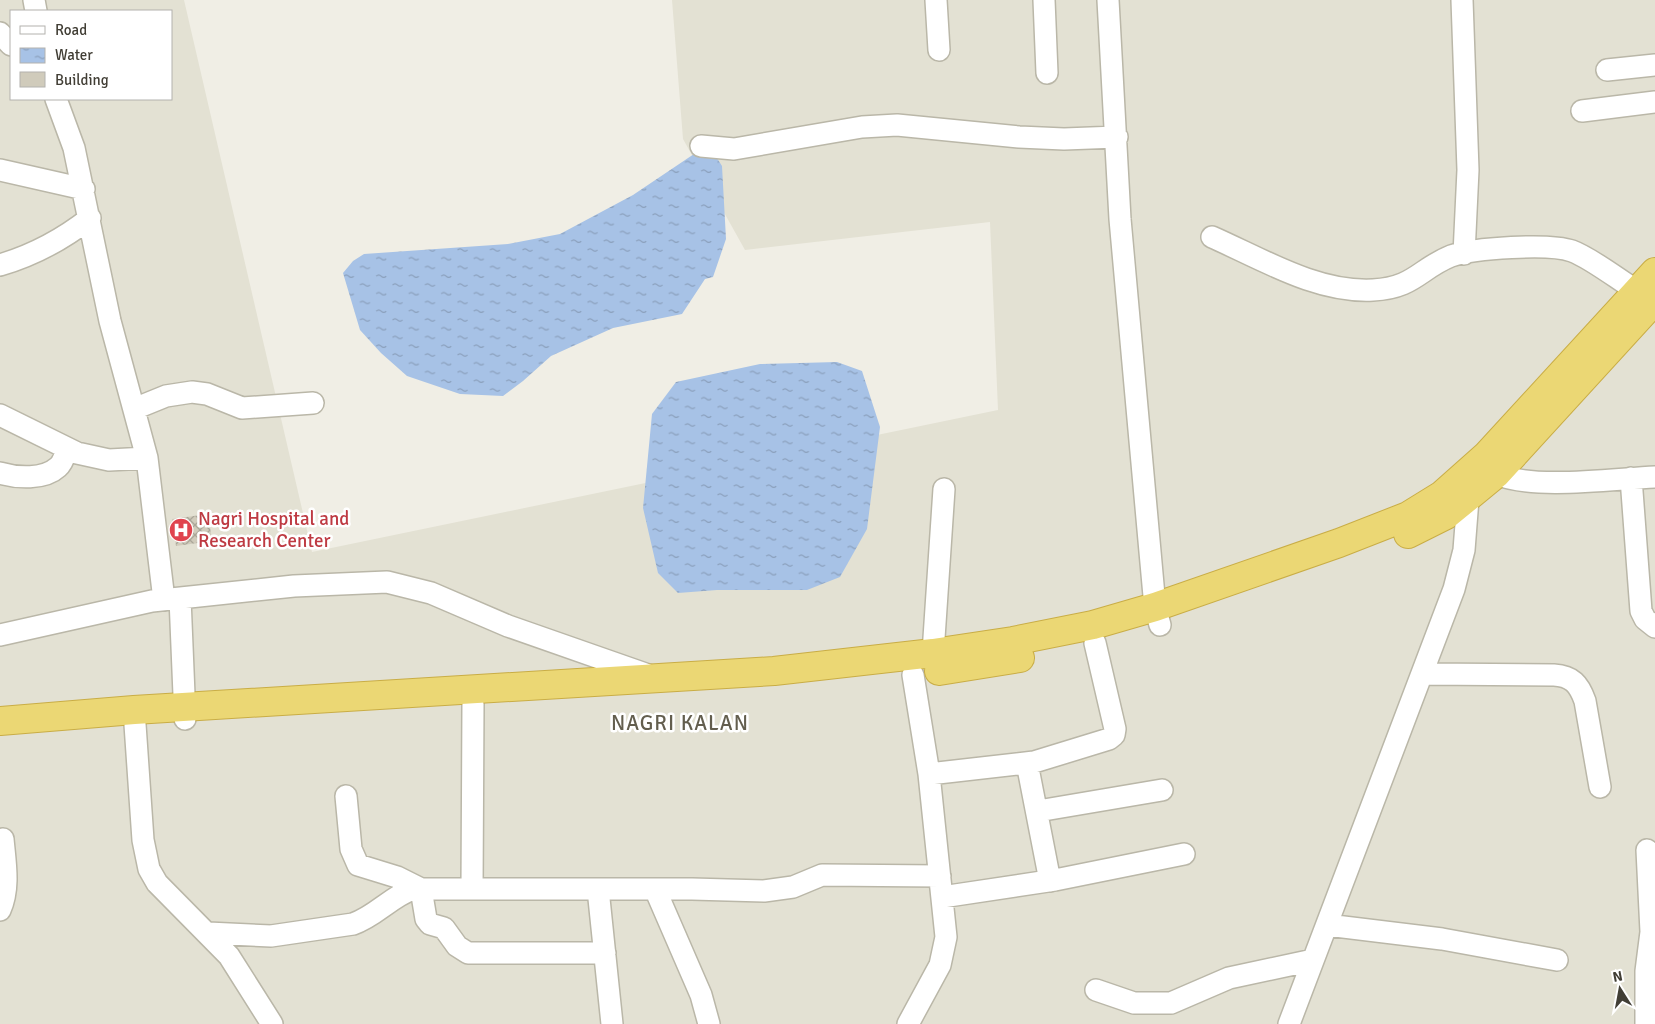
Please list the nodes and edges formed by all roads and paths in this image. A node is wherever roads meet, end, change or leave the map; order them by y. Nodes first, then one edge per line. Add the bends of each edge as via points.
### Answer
1 (936, 0) edge
2 (1044, 0) edge
3 (1108, 0) edge
4 (1462, 0) edge
5 (0, 33) edge
6 (10, 44) edge
7 (939, 50) dead end
8 (1655, 65) edge
9 (1607, 70) dead end
10 (1047, 72) dead end
11 (56, 100) edge
12 (1655, 102) edge
13 (1582, 111) dead end
14 (1117, 137) junction
15 (701, 146) dead end
16 (0, 170) edge
17 (84, 190) junction
18 (90, 218) junction
19 (1212, 237) dead end
20 (1464, 254) junction
21 (0, 265) edge
22 (1655, 272) edge
23 (1646, 296) edge
24 (313, 403) dead end
25 (134, 408) junction
26 (0, 415) edge
27 (67, 449) junction
28 (147, 458) junction
29 (0, 473) edge
30 (1496, 474) junction
31 (1655, 477) edge
32 (1631, 478) junction
33 (944, 489) dead end
34 (1468, 499) junction
35 (172, 599) junction
36 (1158, 616) junction
37 (1655, 627) edge
38 (0, 635) edge
39 (1094, 643) junction
40 (933, 653) junction
41 (1423, 674) junction
42 (914, 675) junction
43 (658, 679) junction
44 (473, 704) junction
45 (185, 713) junction
46 (134, 716) junction
47 (0, 721) edge
48 (0, 732) edge
49 (1027, 763) junction
50 (929, 774) junction
51 (1600, 787) dead end
52 (1162, 790) dead end
53 (346, 796) dead end
54 (1038, 811) junction
55 (3, 839) dead end
56 (1647, 850) dead end
57 (1184, 854) dead end
58 (1050, 881) junction
59 (941, 887) junction
60 (421, 889) junction
61 (472, 889) junction
62 (598, 889) junction
63 (655, 889) junction
64 (0, 910) edge
65 (1327, 925) junction
66 (208, 933) junction
67 (605, 953) junction
68 (1314, 960) junction
69 (1557, 960) dead end
70 (1096, 990) dead end
71 (272, 1024) edge
72 (612, 1024) edge
73 (709, 1024) edge
74 (908, 1024) edge
75 (1289, 1024) edge
76 (1646, 1024) edge

1 - 7 street
2 - 10 street
3 - 14 street
4 - 20 street via 1468,170
5 - 6 street
8 - 9 street
11 - 17 street via 74,148
12 - 13 street
14 - 15 street via 1019,137 897,125 862,127 741,148
14 - 36 street via 1120,219
16 - 17 street
17 - 18 street
18 - 21 street via 44,249
18 - 25 street via 110,321
19 - 20 street via 1307,279 1351,289 1392,289 1407,284 1452,256
20 - 23 street via 1513,248 1562,249 1573,252
22 - 23 highway
23 - 30 highway
23 - 36 highway via 1487,455 1442,495 1408,516
24 - 25 street via 242,408 207,394 192,392 172,394
25 - 28 street
26 - 27 street
27 - 28 street via 109,460
27 - 29 street via 60,466 51,471 26,477
28 - 35 street
30 - 32 street via 1512,481 1534,482
30 - 34 highway
31 - 32 street
32 - 37 street via 1641,611
33 - 40 street
34 - 36 highway via 1446,515 1392,541
34 - 41 street via 1464,550 1454,589
35 - 38 street via 121,607
35 - 43 street via 294,586 387,582 431,593 508,626
35 - 45 street
36 - 39 highway
36 - 40 highway
39 - 42 highway via 982,666
39 - 49 street via 1114,735 1088,747
40 - 43 highway via 774,671
41 - 51 street via 1554,675 1572,679 1585,701
41 - 65 street
42 - 44 highway
42 - 50 street
43 - 45 highway
44 - 45 highway
44 - 61 street
45 - 46 highway
46 - 47 highway
46 - 48 highway
46 - 66 street via 143,840 149,869 157,882
49 - 50 street
49 - 54 street
50 - 59 street
52 - 54 street
53 - 60 street via 351,849 358,865 397,877
54 - 58 street
55 - 64 street via 6,872
56 - 76 street via 1651,932
57 - 58 street
58 - 59 street
59 - 63 street via 822,875 793,887 764,891
59 - 74 street via 946,937 944,952
60 - 61 street
60 - 66 street via 406,890 366,920 353,924 271,936
60 - 67 street via 426,919 430,924 444,928 456,946 468,953
61 - 62 street
62 - 63 street
62 - 67 street
63 - 73 street via 701,995
65 - 68 street
65 - 69 street via 1442,939
66 - 71 street via 234,962
67 - 72 street
68 - 70 street via 1229,978 1171,1003 1134,1003
68 - 75 street

